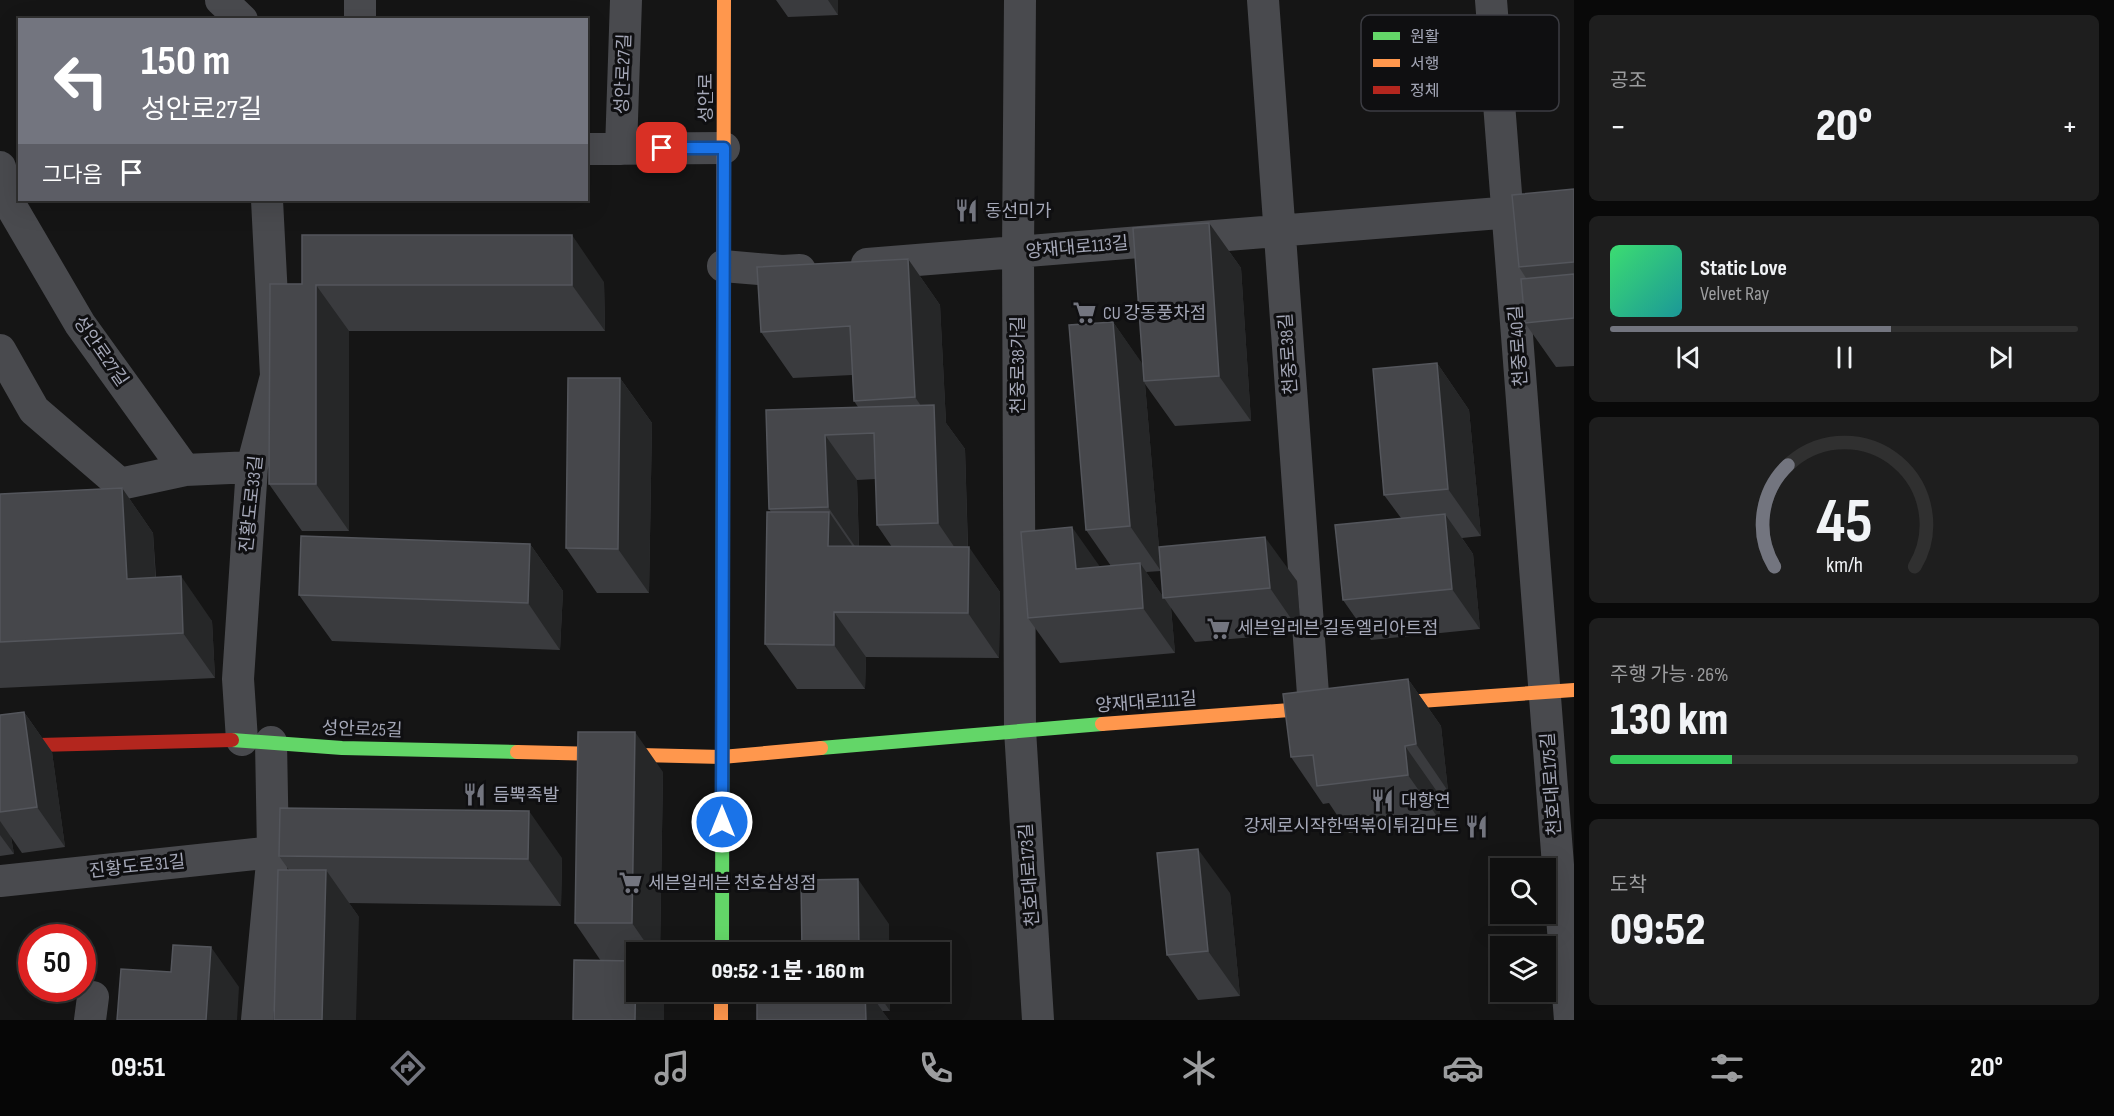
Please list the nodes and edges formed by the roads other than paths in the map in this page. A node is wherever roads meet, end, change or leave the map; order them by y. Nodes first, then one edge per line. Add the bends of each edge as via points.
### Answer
1 (221, 0) edge
2 (254, 0) edge
3 (360, 0) edge
4 (626, 0) edge
5 (724, 0) edge
6 (1020, 0) edge
7 (1263, 0) edge
8 (1491, 0) edge
9 (1492, 15) edge
10 (240, 18) edge
11 (250, 18) edge
12 (360, 18) edge
13 (1499, 111) edge
14 (724, 148) junction
15 (588, 149) edge
16 (621, 149) junction
17 (0, 154) edge
18 (18, 154) edge
19 (0, 167) edge
20 (267, 201) edge
21 (1574, 207) edge
22 (1507, 212) junction
23 (1280, 231) junction
24 (1018, 252) junction
25 (723, 266) junction
26 (0, 350) edge
27 (252, 467) junction
28 (186, 470) junction
29 (1559, 691) edge
30 (1314, 708) junction
31 (1020, 730) junction
32 (256, 741) junction
33 (0, 746) edge
34 (722, 757) junction
35 (273, 852) junction
36 (0, 881) edge
37 (722, 942) edge
38 (722, 1002) edge
39 (257, 1020) edge
40 (721, 1020) edge
41 (1038, 1020) edge
42 (1569, 1020) edge

1 - 10 street
2 - 11 street
3 - 12 street
4 - 16 street, 성안로27길
5 - 14 street, 성안로
6 - 24 street, 천중로38가길
7 - 23 street, 천중로38길
8 - 9 street, 천중로40길
13 - 22 street, 천중로40길
14 - 16 street
14 - 25 street, 성안로
15 - 16 street
17 - 18 street
19 - 28 street, 성안로27길 via 8,201 80,324
20 - 27 street, 진황도로33길 via 276,376
21 - 22 street, 양재대로113길
22 - 23 street, 양재대로113길
22 - 29 street, 천중로40길
23 - 24 street, 양재대로113길
23 - 30 street, 천중로38길
24 - 25 street, 양재대로113길 via 782,271
24 - 31 street, 천중로38가길
25 - 34 street, 성안로
26 - 28 street via 34,410 120,484
27 - 28 street
27 - 32 street, 진황도로33길 via 238,679
29 - 30 street, 양재대로111길
29 - 42 street, 천호대로175길
30 - 31 street, 양재대로111길
31 - 34 street, 양재대로111길
31 - 41 street, 천호대로173길
32 - 33 street, 성안로25길
32 - 34 street, 성안로25길 via 342,748
32 - 35 street, 진황도로33길
34 - 37 street, 성안로
35 - 36 street, 진황도로31길
35 - 39 street, 진황도로33길
38 - 40 street

